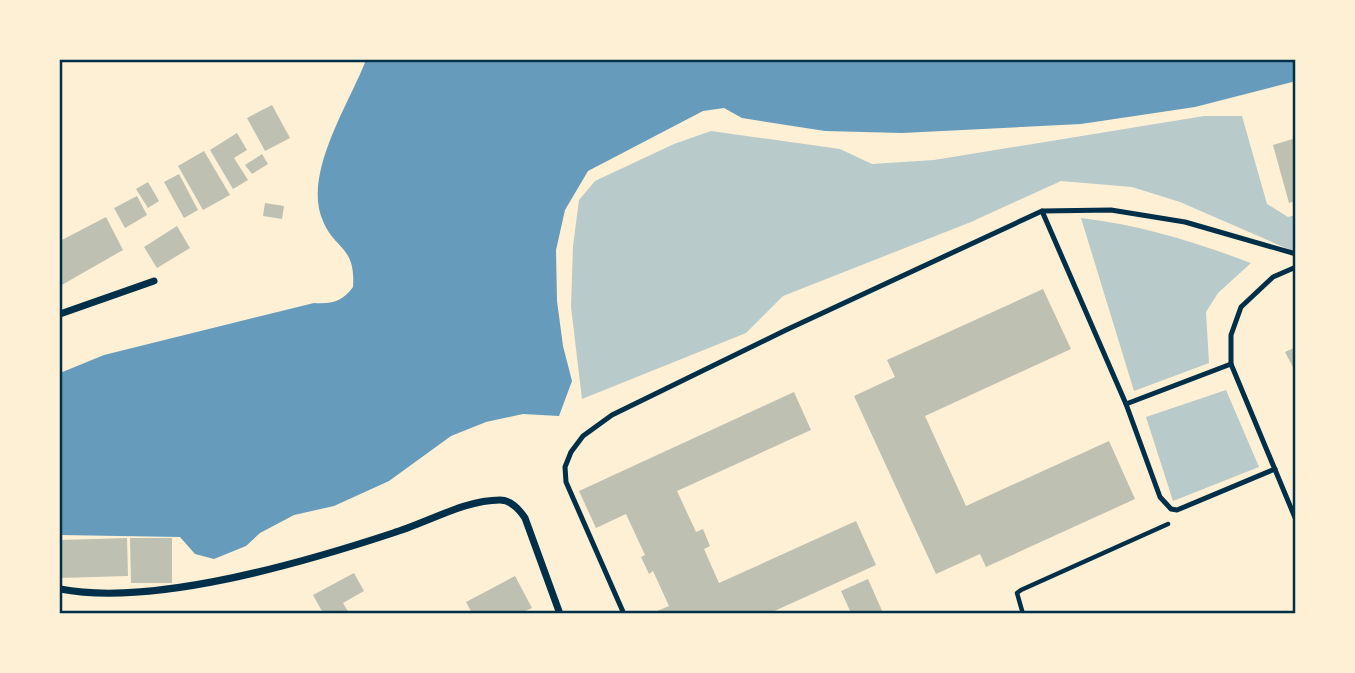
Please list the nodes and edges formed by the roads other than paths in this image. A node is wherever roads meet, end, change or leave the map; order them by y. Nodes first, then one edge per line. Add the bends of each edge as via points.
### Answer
1 (1042, 211) junction
2 (1296, 254) edge
3 (1296, 267) edge
4 (154, 281) dead end
5 (60, 314) edge
6 (1231, 364) junction
7 (1126, 404) junction
8 (1275, 469) junction
9 (1296, 520) edge
10 (60, 589) edge
11 (560, 614) edge
12 (624, 614) edge

1 - 2 lane via 1111,210 1185,222
1 - 7 lane
1 - 12 lane via 612,415 583,436 565,467 566,482
3 - 6 lane via 1273,277 1241,307 1231,335
4 - 5 street
6 - 7 lane
6 - 8 lane
7 - 8 lane via 1160,497 1171,509
8 - 9 lane
10 - 11 street via 92,595 142,593 209,581 322,556 471,505 502,500 519,508 525,517

